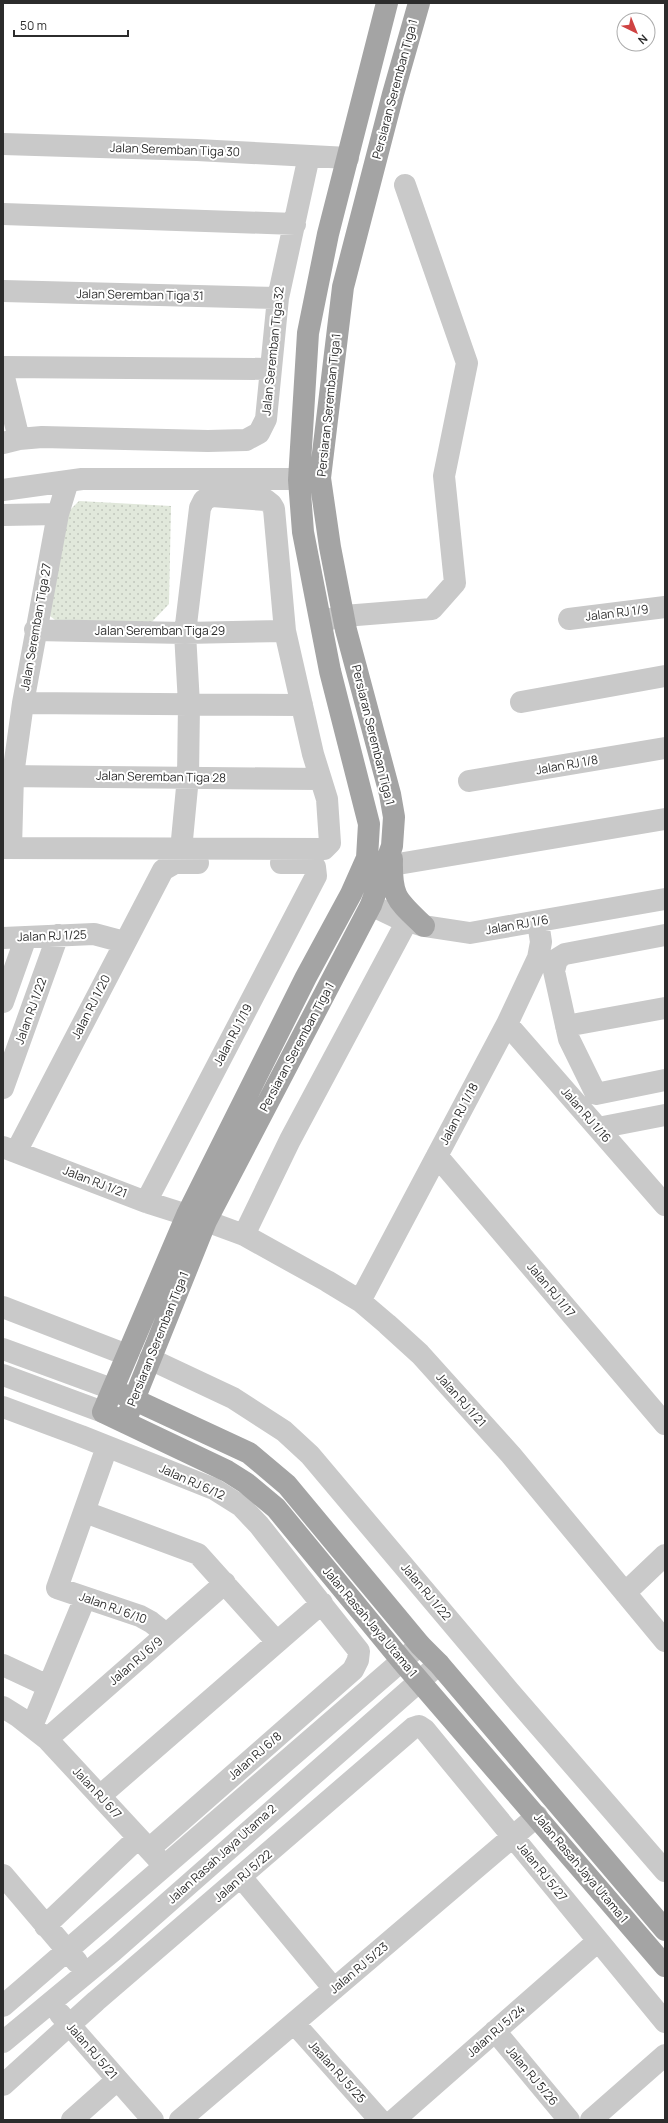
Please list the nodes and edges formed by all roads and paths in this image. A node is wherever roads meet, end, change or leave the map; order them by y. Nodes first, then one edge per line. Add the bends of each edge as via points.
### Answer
1 (387, 3) edge
2 (419, 3) edge
3 (3, 144) edge
4 (309, 156) junction
5 (348, 158) junction
6 (405, 186) dead end
7 (3, 214) edge
8 (294, 224) junction
9 (3, 292) edge
10 (278, 298) junction
11 (3, 366) edge
12 (271, 369) junction
13 (3, 373) edge
14 (11, 441) edge
15 (310, 479) junction
16 (68, 481) junction
17 (3, 490) edge
18 (58, 514) junction
19 (3, 515) edge
20 (665, 607) edge
21 (344, 616) junction
22 (569, 619) dead end
23 (321, 621) junction
24 (35, 630) junction
25 (285, 631) junction
26 (185, 633) junction
27 (665, 676) edge
28 (521, 702) dead end
29 (23, 703) junction
30 (189, 704) junction
31 (302, 705) junction
32 (665, 748) edge
33 (8, 776) edge
34 (188, 777) junction
35 (320, 779) junction
36 (469, 781) dead end
37 (665, 819) edge
38 (7, 848) edge
39 (392, 855) junction
40 (175, 858) junction
41 (351, 894) junction
42 (665, 899) edge
43 (372, 905) junction
44 (538, 922) junction
45 (415, 923) junction
46 (58, 935) junction
47 (665, 935) edge
48 (26, 937) junction
49 (3, 938) edge
50 (124, 942) junction
51 (549, 954) junction
52 (3, 1002) edge
53 (665, 1008) edge
54 (508, 1024) junction
55 (566, 1026) junction
56 (665, 1080) edge
57 (3, 1088) edge
58 (596, 1094) junction
59 (576, 1103) junction
60 (665, 1115) edge
61 (598, 1128) junction
62 (10, 1149) edge
63 (437, 1156) junction
64 (146, 1202) junction
65 (665, 1205) edge
66 (196, 1218) junction
67 (244, 1235) junction
68 (360, 1302) junction
69 (3, 1307) edge
70 (3, 1349) edge
71 (126, 1355) junction
72 (150, 1359) junction
73 (3, 1375) edge
74 (112, 1389) junction
75 (134, 1400) junction
76 (3, 1407) edge
77 (103, 1412) junction
78 (125, 1422) junction
79 (665, 1424) edge
80 (107, 1447) junction
81 (84, 1512) junction
82 (665, 1554) edge
83 (224, 1582) junction
84 (625, 1593) junction
85 (85, 1598) junction
86 (322, 1603) junction
87 (166, 1634) junction
88 (665, 1641) edge
89 (277, 1642) junction
90 (420, 1645) junction
91 (358, 1660) joint
92 (402, 1660) junction
93 (439, 1664) junction
94 (3, 1665) edge
95 (419, 1680) junction
96 (48, 1686) junction
97 (3, 1707) edge
98 (416, 1727) joint
99 (39, 1733) junction
100 (100, 1796) junction
101 (537, 1816) junction
102 (514, 1836) junction
103 (144, 1843) junction
104 (165, 1867) junction
105 (665, 1871) edge
106 (3, 1875) edge
107 (241, 1877) junction
108 (186, 1887) junction
109 (45, 1926) junction
110 (665, 1930) edge
111 (598, 1941) junction
112 (67, 1950) junction
113 (665, 1966) edge
114 (86, 1974) junction
115 (31, 1982) junction
116 (334, 1989) junction
117 (50, 2004) junction
118 (3, 2006) edge
119 (665, 2022) edge
120 (294, 2023) junction
121 (70, 2026) junction
122 (495, 2031) junction
123 (3, 2042) edge
124 (665, 2055) edge
125 (117, 2080) junction
126 (3, 2085) edge
127 (72, 2120) edge
128 (153, 2120) edge
129 (180, 2120) edge
130 (380, 2120) edge
131 (394, 2120) edge
132 (569, 2120) edge
133 (591, 2120) edge

1 - 5 main road, Persiaran Seremban Tiga 1
2 - 15 main road, Persiaran Seremban Tiga 1 via 343,287
3 - 4 street, Jalan Seremban Tiga 30
4 - 5 street, Jalan Seremban Tiga 30
4 - 8 street, Jalan Seremban Tiga 32
5 - 15 main road, Persiaran Seremban Tiga 1 via 328,234 308,333
6 - 21 street via 467,363 444,476 455,583 432,609
7 - 8 street
8 - 10 street, Jalan Seremban Tiga 32
9 - 10 street, Jalan Seremban Tiga 31
10 - 12 street, Jalan Seremban Tiga 32
11 - 12 street
12 - 14 street, Jalan Seremban Tiga 32 via 266,419 259,433 246,440 208,442 42,437
13 - 14 street
15 - 16 street
15 - 21 main road, Persiaran Seremban Tiga 1 via 330,547
15 - 23 main road, Persiaran Seremban Tiga 1 via 303,532
16 - 17 street
16 - 18 street, Jalan Seremban Tiga 27
18 - 19 street
18 - 24 street, Jalan Seremban Tiga 27
20 - 22 street, Jalan RJ 1/9
21 - 23 street
21 - 39 main road, Persiaran Seremban Tiga 1 via 390,794 394,817
23 - 41 main road, Persiaran Seremban Tiga 1 via 330,671 369,824 367,858
24 - 26 street, Jalan Seremban Tiga 29
24 - 29 street, Jalan Seremban Tiga 27
25 - 26 street, Jalan Seremban Tiga 29
25 - 26 street via 274,509 266,500 212,496 204,500 200,508
25 - 31 street
26 - 30 street
27 - 28 street
29 - 30 street
29 - 33 street, Jalan Seremban Tiga 27
30 - 31 street
30 - 34 street
31 - 35 street
32 - 36 street, Jalan RJ 1/8
33 - 34 street, Jalan Seremban Tiga 28
33 - 38 street, Jalan Seremban Tiga 27
34 - 35 street, Jalan Seremban Tiga 28
34 - 40 street
35 - 40 street via 327,799 330,843 324,849
37 - 39 street
38 - 40 street
39 - 43 main road, Persiaran Seremban Tiga 1
39 - 45 main road via 391,883 399,902
40 - 50 street, Jalan RJ 1/20 via 163,870
40 - 64 street, Jalan RJ 1/19 via 174,863 306,863 314,867 316,876
41 - 43 main road
41 - 66 main road, Persiaran Seremban Tiga 1 via 306,976
42 - 44 street, Jalan RJ 1/6
43 - 45 street, Jalan RJ 1/6
43 - 66 main road, Persiaran Seremban Tiga 1
44 - 45 street, Jalan RJ 1/6 via 470,933
44 - 51 street, Jalan RJ 1/18
45 - 67 street via 290,1140
46 - 48 street, Jalan RJ 1/25
46 - 50 street, Jalan RJ 1/25 via 94,934
46 - 57 street, Jalan RJ 1/22
47 - 51 street via 565,954
48 - 49 street, Jalan RJ 1/25
48 - 52 street
50 - 62 street, Jalan RJ 1/20
51 - 54 street, Jalan RJ 1/18 via 538,958
51 - 55 street
53 - 55 street
54 - 59 street, Jalan RJ 1/16
54 - 63 street, Jalan RJ 1/18
55 - 58 street via 578,1059
56 - 58 street
58 - 59 street
59 - 61 street, Jalan RJ 1/16
60 - 61 street
61 - 65 street, Jalan RJ 1/16
62 - 64 street, Jalan RJ 1/21
63 - 68 street, Jalan RJ 1/18
63 - 79 street, Jalan RJ 1/17
64 - 66 street, Jalan RJ 1/21
66 - 67 street, Jalan RJ 1/21
66 - 71 main road, Persiaran Seremban Tiga 1
66 - 72 main road, Persiaran Seremban Tiga 1
67 - 68 street, Jalan RJ 1/21
68 - 84 street, Jalan RJ 1/21 via 430,1366 511,1455
69 - 71 street
70 - 74 street, Jalan Rasah Jaya Utama 1
71 - 74 main road, Persiaran Seremban Tiga 1
72 - 75 main road, Persiaran Seremban Tiga 1
72 - 105 street, Jalan RJ 1/22 via 233,1398 284,1432 310,1455
73 - 77 street, Jalan Rasah Jaya Utama 1
74 - 75 main road, Jalan Rasah Jaya Utama 1
74 - 77 main road, Persiaran Seremban Tiga 1
75 - 78 main road, Persiaran Seremban Tiga 1
75 - 90 main road, Jalan Rasah Jaya Utama 1 via 249,1453 287,1485
76 - 80 street, Jalan RJ 6/12
77 - 78 main road, Jalan Rasah Jaya Utama 1
78 - 92 main road, Jalan Rasah Jaya Utama 1 via 227,1471 276,1508
80 - 81 street
80 - 86 street, Jalan RJ 6/12 via 214,1489 241,1506
81 - 83 street via 190,1550 205,1561
81 - 85 street, Jalan RJ 6/10 via 57,1588
82 - 84 street
83 - 87 street, Jalan RJ 6/9
83 - 89 street
84 - 88 street, Jalan RJ 1/21
85 - 87 street, Jalan RJ 6/10 via 140,1616
85 - 96 street
86 - 89 street
86 - 91 street, Jalan RJ 6/12 via 359,1651
87 - 99 street, Jalan RJ 6/9
89 - 100 street
90 - 92 street
90 - 93 main road, Jalan Rasah Jaya Utama 1
91 - 103 street, Jalan RJ 6/8 via 353,1670
92 - 95 main road, Jalan Rasah Jaya Utama 1
92 - 104 street
93 - 95 street, Jalan Rasah Jaya Utama 2
93 - 110 main road, Jalan Rasah Jaya Utama 1
94 - 96 street
95 - 101 main road, Jalan Rasah Jaya Utama 1
95 - 108 street, Jalan Rasah Jaya Utama 2
96 - 99 street
97 - 99 street, Jalan RJ 6/7
98 - 102 street, Jalan RJ 5/27 via 425,1730
98 - 107 street, Jalan RJ 5/22
99 - 100 street, Jalan RJ 6/7
100 - 103 street, Jalan RJ 6/7
101 - 102 street, Jalan RJ 5/23
101 - 113 main road, Jalan Rasah Jaya Utama 1
102 - 111 street, Jalan RJ 5/27
102 - 116 street, Jalan RJ 5/23
103 - 104 street, Jalan RJ 6/7
103 - 109 street, Jalan RJ 6/8
104 - 108 street, Jalan RJ 6/7
104 - 112 street
106 - 109 street
107 - 116 street
107 - 121 street, Jalan RJ 5/22
108 - 114 street, Jalan Rasah Jaya Utama 2
109 - 112 street
111 - 119 street, Jalan RJ 5/27
111 - 122 street, Jalan RJ 5/24
112 - 114 street
112 - 115 street
114 - 117 street, Jalan Rasah Jaya Utama 2
115 - 117 street, Jalan RJ 5/21
115 - 118 street
116 - 120 street, Jalan RJ 5/23
117 - 121 street, Jalan RJ 5/21
117 - 123 street, Jalan Rasah Jaya Utama 2
120 - 129 street, Jalan RJ 5/23
120 - 130 street, Jaalan RJ 5/25
121 - 125 street, Jalan RJ 5/21
121 - 126 street, Jalan RJ 5/22
122 - 131 street, Jalan RJ 5/24
122 - 132 street, Jalan RJ 5/26
124 - 133 street
125 - 127 street
125 - 128 street, Jalan RJ 5/21

